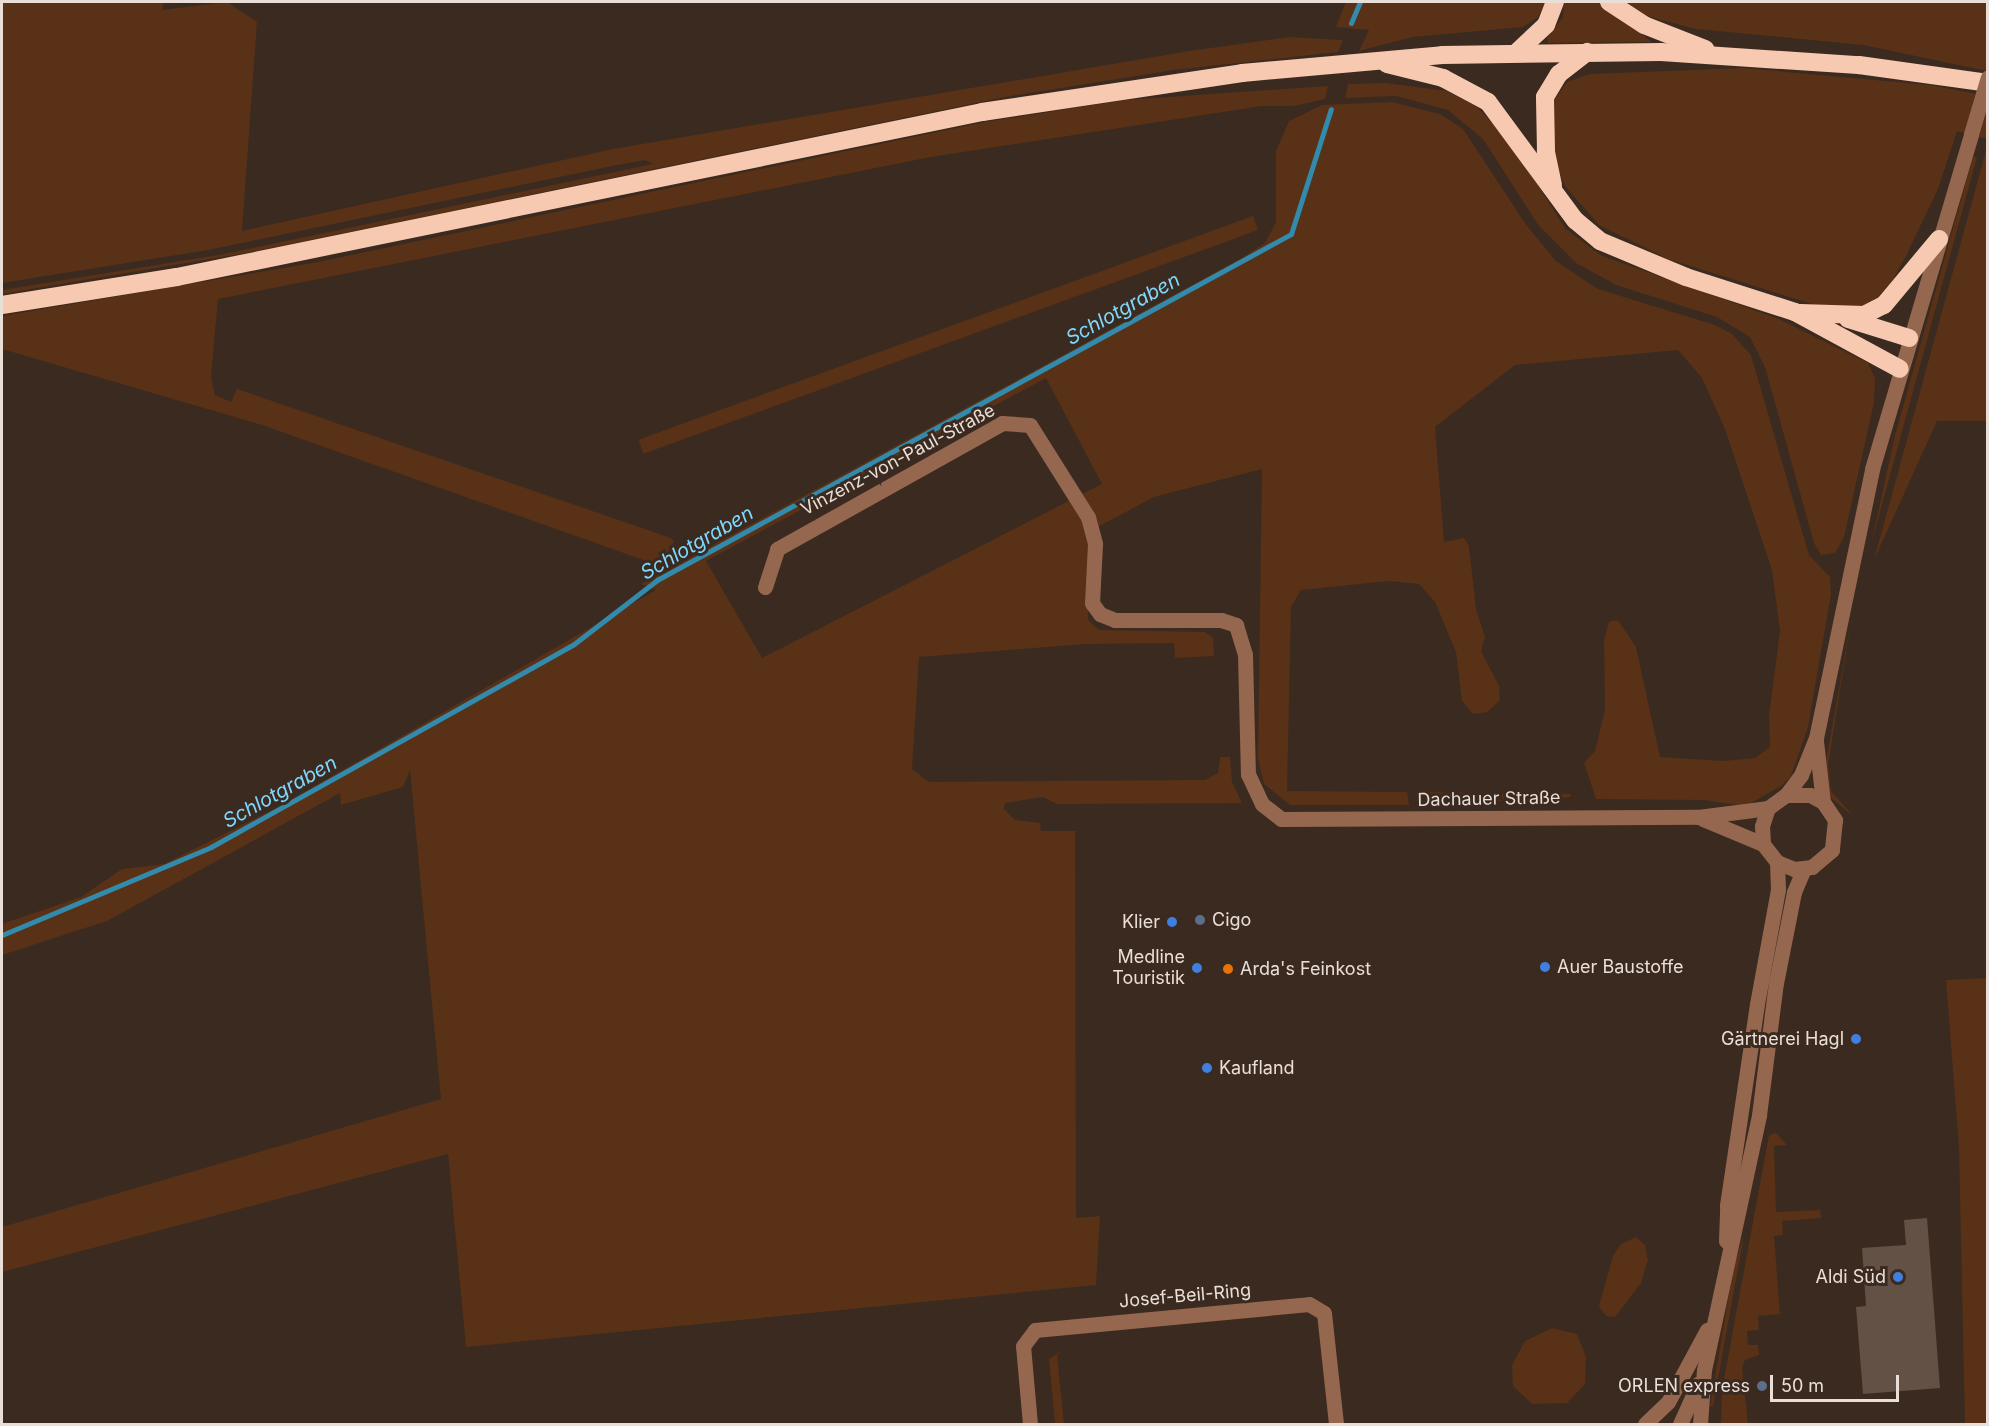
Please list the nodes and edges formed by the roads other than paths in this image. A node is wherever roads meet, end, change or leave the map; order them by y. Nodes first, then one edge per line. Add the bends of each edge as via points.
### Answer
1 (1555, 2) edge
2 (1608, 2) edge
3 (1518, 51) junction
4 (1587, 52) junction
5 (1724, 56) junction
6 (1371, 61) junction
7 (1988, 77) edge
8 (1988, 83) edge
9 (1555, 195) junction
10 (1940, 239) junction
11 (2, 305) edge
12 (1795, 312) junction
13 (1837, 316) junction
14 (1910, 338) junction
15 (1900, 369) junction
16 (765, 587) dead end
17 (1816, 738) junction
18 (1786, 795) junction
19 (1823, 802) junction
20 (1768, 808) junction
21 (1698, 817) junction
22 (1281, 819) joint
23 (1763, 843) junction
24 (1777, 862) junction
25 (1804, 869) junction
26 (1726, 1268) junction
27 (1716, 1311) junction
28 (1704, 1370) junction
29 (1030, 1425) edge
30 (1336, 1425) edge
31 (1645, 1425) edge
32 (1680, 1425) edge
33 (1700, 1425) edge

1 - 3 highway via 1546,25
2 - 5 highway via 1644,26
3 - 4 highway
3 - 6 highway
4 - 5 highway
4 - 9 highway via 1559,74 1545,97 1546,151
5 - 8 highway via 1859,65
6 - 9 highway via 1443,78 1488,102
6 - 11 highway via 1215,76 982,112 177,277
7 - 10 street, Dachauer Straße, bridge
9 - 12 highway via 1588,232 1618,250
10 - 13 highway via 1884,305 1864,315
10 - 14 street, Dachauer Straße
12 - 13 highway
12 - 15 highway
13 - 14 highway
14 - 15 street, Dachauer Straße
15 - 17 street, Dachauer Straße via 1872,469
16 - 22 street, Vinzenz-von-Paul-Straße via 777,549 1002,423 1030,424 1088,517 1095,544 1092,603 1100,614 1115,620 1221,620 1236,625 1245,654 1248,774 1262,804
17 - 18 street, Dachauer Straße via 1801,775
17 - 19 street, Dachauer Straße
18 - 19 street via 1810,795
18 - 20 street, Dachauer Straße
19 - 25 street, Dachauer Straße via 1835,820 1836,841 1826,857
20 - 21 street, Dachauer Straße
20 - 23 street via 1762,826
21 - 22 street, Dachauer Straße
21 - 23 street, Dachauer Straße
23 - 24 street
24 - 25 street
24 - 26 street via 1778,890 1727,1205
25 - 26 street via 1794,892 1776,983 1759,1115
26 - 27 street
27 - 28 street
27 - 31 street via 1668,1402
28 - 32 street
28 - 33 street
29 - 30 street, Josef-Beil-Ring via 1023,1346 1035,1330 1310,1304 1324,1313

